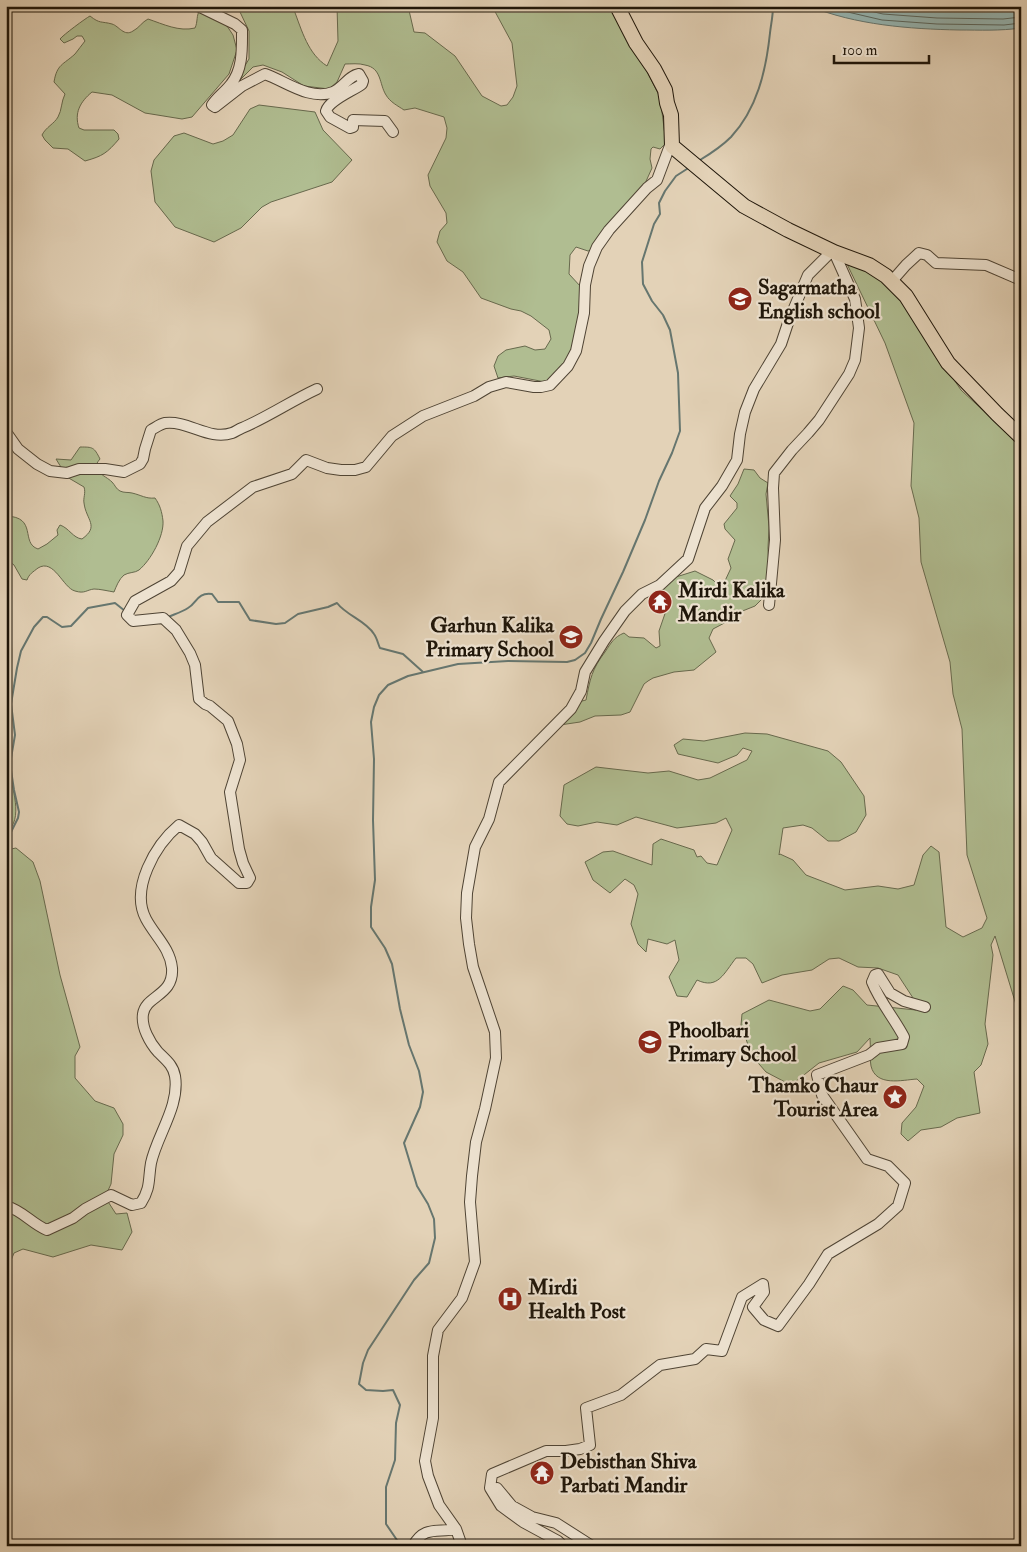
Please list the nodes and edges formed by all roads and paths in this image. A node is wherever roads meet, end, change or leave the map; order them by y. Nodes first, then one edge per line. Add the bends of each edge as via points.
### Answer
1 (198, 6) edge
2 (617, 6) edge
3 (393, 132) dead end
4 (672, 142) junction
5 (833, 251) junction
6 (1021, 280) edge
7 (892, 281) junction
8 (317, 389) dead end
9 (8, 436) edge
10 (1021, 437) edge
11 (769, 605) dead end
12 (925, 1007) dead end
13 (6, 1206) edge
14 (492, 1474) junction
15 (456, 1529) junction
16 (413, 1546) edge
17 (462, 1546) edge
18 (563, 1546) edge
19 (592, 1546) edge

1 - 3 street via 242,30 238,71 233,82 212,105 215,107 242,86 265,74 313,93 334,91 352,75 359,74 362,84 331,104 326,112 350,128 353,120 385,121
2 - 4 highway via 665,90 671,115
4 - 5 highway via 744,206
4 - 13 street via 657,180 597,247 585,285 584,313 576,351 568,366 550,384 534,387 506,382 423,416 392,436 366,467 341,470 306,460 292,474 253,487 207,522 187,546 179,572 171,581 134,601 127,615 133,621 162,618 176,630 195,665 199,699 228,721 240,752 239,767 230,792 233,814 241,856 250,878 247,883 239,882 212,858 195,834 179,825 158,848 149,864 140,904 146,919 165,946 172,970 171,980 162,994 146,1008 144,1025 154,1046 171,1064 175,1076 175,1097 151,1164 148,1192 141,1203 132,1205 112,1195 47,1230 15,1208
5 - 7 highway via 869,265
5 - 11 street via 855,298 859,328 855,360 819,420 774,473 775,540
5 - 15 street via 808,275 781,344 754,389 745,412 737,460 705,508 688,559 625,611 585,672 581,691 570,709 498,782 489,819 474,847 467,893 468,935 473,967 495,1032 496,1058 476,1142 472,1176 470,1202 475,1262 462,1298 438,1330 432,1356 433,1418 425,1461 439,1505
6 - 7 street via 986,265 936,262 919,253
7 - 10 highway via 906,296 948,364
8 - 9 street via 232,433 220,435 184,424 164,423 151,430 140,464 124,472 105,469 79,469 67,473 50,471 36,464
12 - 14 street via 890,993 878,974 875,975 872,982 904,1037 902,1044 878,1048 869,1055 817,1075 822,1095 867,1160 888,1166 904,1183 898,1206 878,1224 828,1254 778,1326 764,1320 753,1307 764,1292 763,1284 742,1297 722,1351 706,1349 695,1359 660,1365 621,1395 586,1408 590,1445 566,1451 546,1451
14 - 18 street via 490,1488 501,1506
14 - 19 street via 498,1491 512,1506 532,1517 556,1523
15 - 16 street via 428,1531
15 - 17 street

